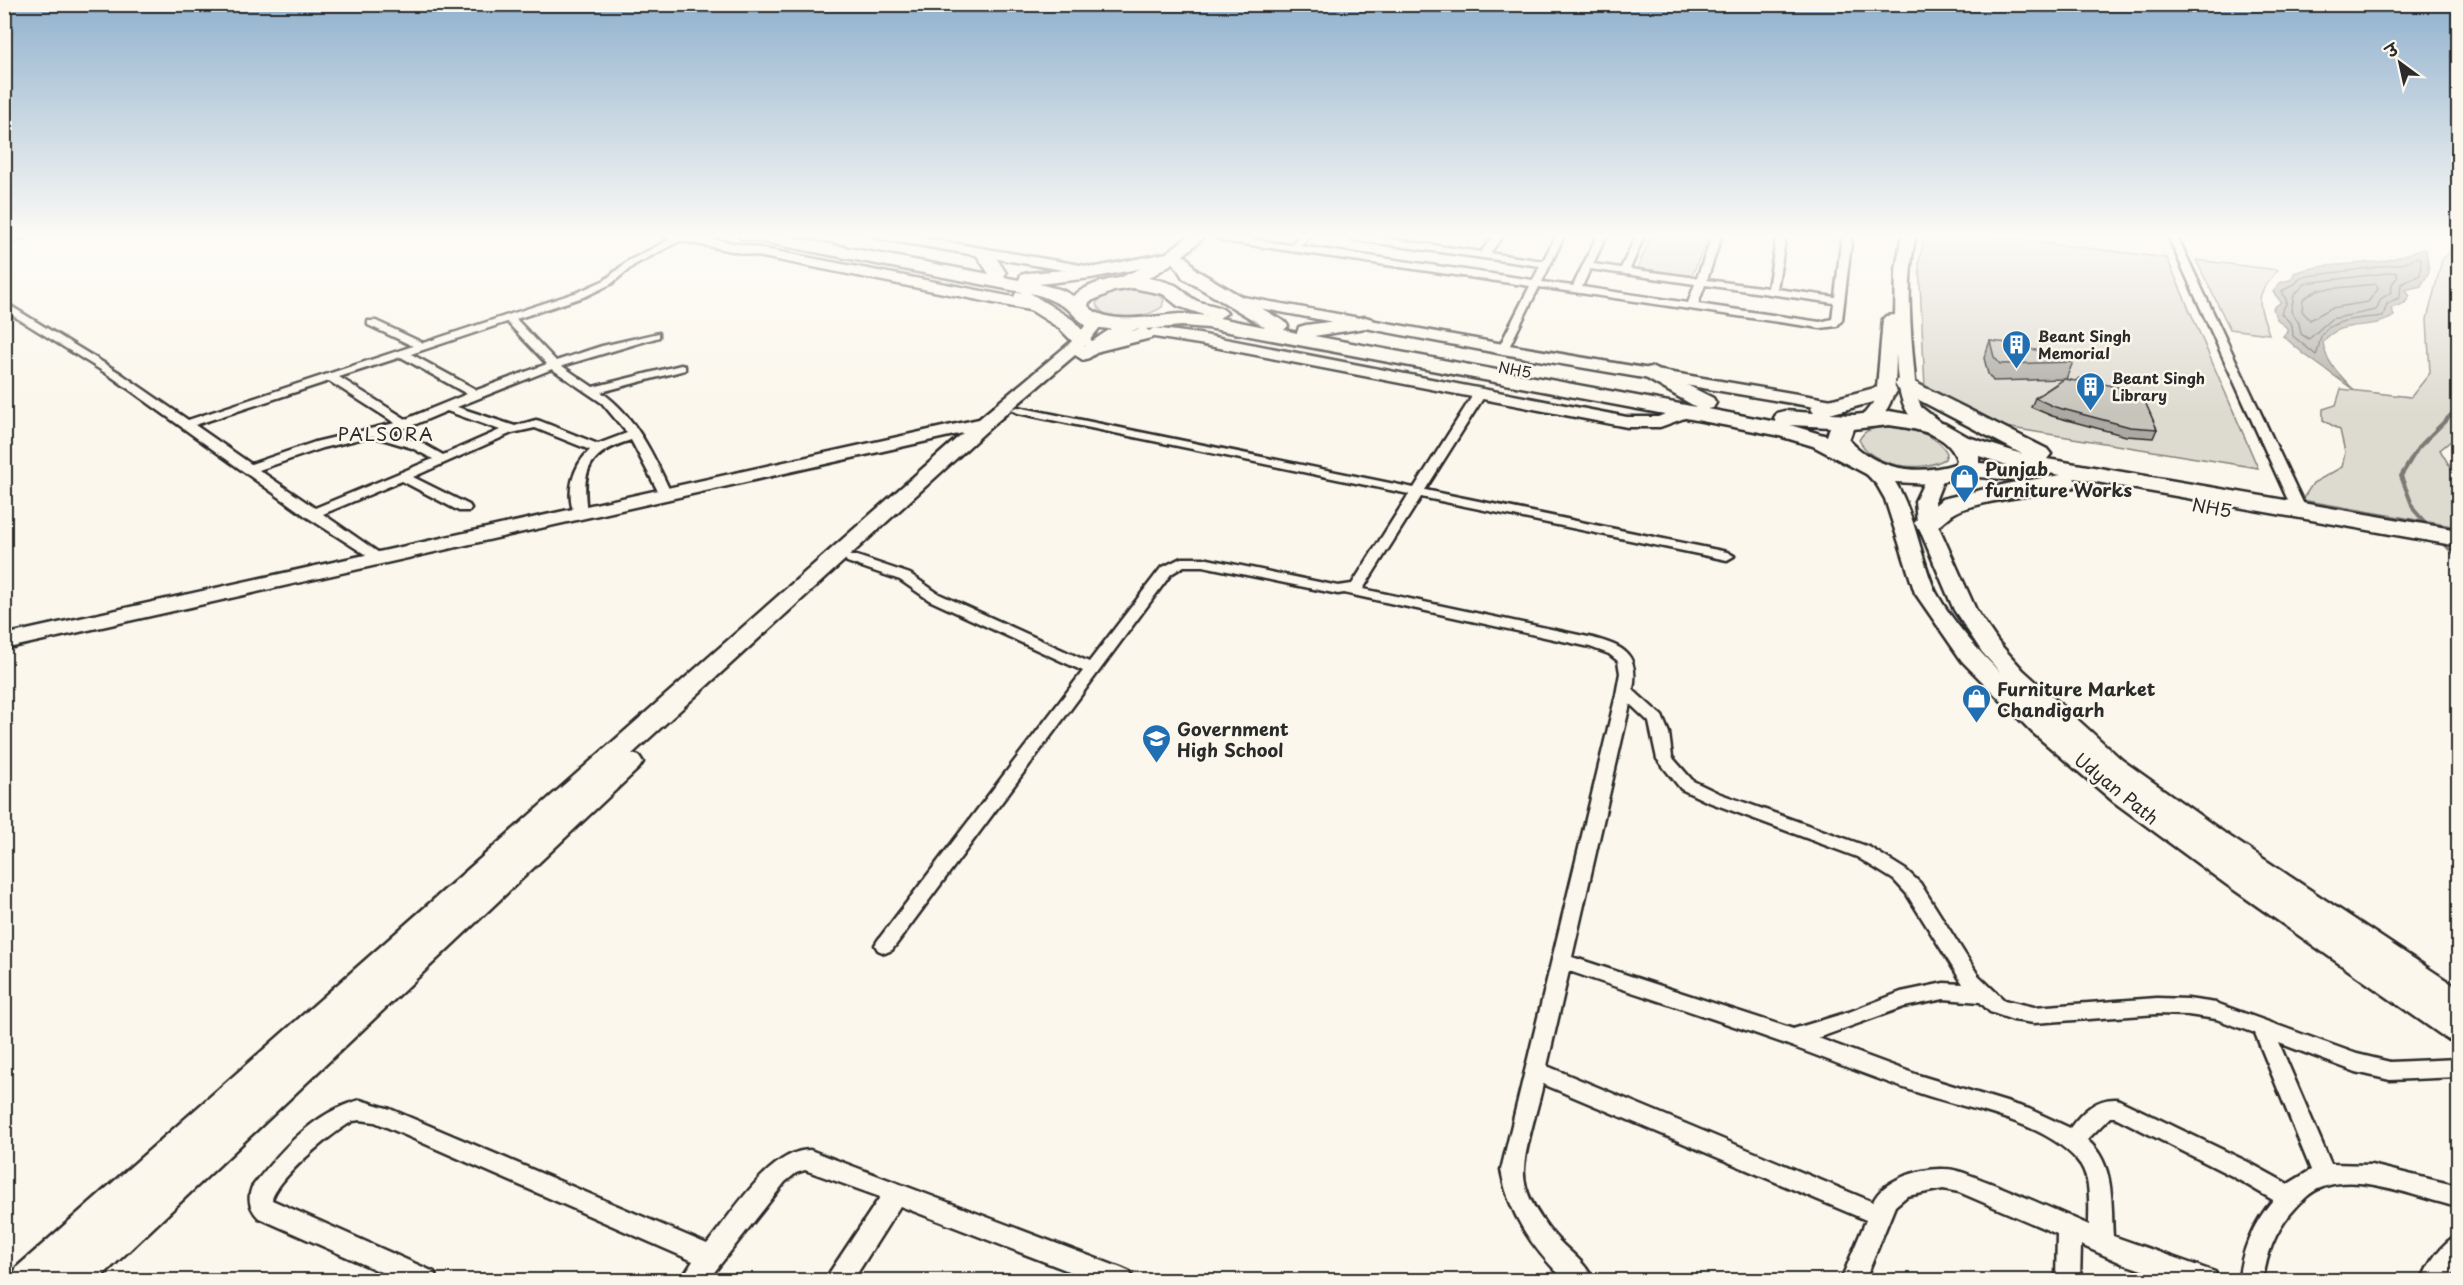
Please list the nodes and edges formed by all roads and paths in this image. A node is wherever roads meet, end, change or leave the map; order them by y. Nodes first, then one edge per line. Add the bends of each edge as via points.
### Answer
1 (579, 294) edge
2 (976, 294) edge
3 (1019, 294) edge
4 (1055, 294) edge
5 (1087, 294) edge
6 (1174, 294) edge
7 (1221, 294) edge
8 (1530, 294) edge
9 (1603, 294) edge
10 (1697, 294) edge
11 (1787, 294) edge
12 (1840, 294) edge
13 (1895, 294) edge
14 (1904, 294) edge
15 (2198, 294) edge
16 (1227, 298) junction
17 (1839, 301) junction
18 (4, 305) edge
19 (1039, 307) junction
20 (1692, 307) junction
21 (508, 318) junction
22 (372, 323) dead end
23 (1365, 323) junction
24 (1148, 326) junction
25 (1085, 327) junction
26 (1278, 331) junction
27 (1306, 331) junction
28 (655, 335) dead end
29 (422, 346) junction
30 (1503, 349) junction
31 (402, 353) junction
32 (1292, 358) junction
33 (554, 365) junction
34 (681, 368) dead end
35 (1651, 373) junction
36 (331, 377) junction
37 (1896, 387) junction
38 (591, 391) junction
39 (1479, 394) junction
40 (477, 395) junction
41 (447, 407) junction
42 (1696, 407) junction
43 (1853, 415) junction
44 (1001, 420) junction
45 (187, 424) junction
46 (405, 424) junction
47 (510, 429) junction
48 (373, 432) junction
49 (634, 435) junction
50 (1950, 436) junction
51 (599, 449) junction
52 (1856, 459) junction
53 (442, 460) junction
54 (1964, 469) junction
55 (249, 470) junction
56 (402, 476) junction
57 (2068, 476) junction
58 (1935, 478) junction
59 (665, 493) junction
60 (1415, 493) junction
61 (464, 508) dead end
62 (2299, 508) junction
63 (580, 512) junction
64 (312, 514) junction
65 (1927, 523) junction
66 (2396, 533) junction
67 (2458, 538) edge
68 (2458, 552) edge
69 (1727, 556) dead end
70 (377, 558) junction
71 (852, 559) junction
72 (1348, 590) junction
73 (4, 642) edge
74 (1092, 669) junction
75 (1625, 691) junction
76 (885, 945) dead end
77 (1562, 961) junction
78 (1983, 994) junction
79 (2458, 1003) edge
80 (2263, 1028) junction
81 (2458, 1030) edge
82 (1792, 1038) junction
83 (2458, 1068) edge
84 (1536, 1071) junction
85 (2072, 1141) junction
86 (2324, 1175) junction
87 (895, 1194) junction
88 (2289, 1197) junction
89 (2458, 1197) edge
90 (1879, 1215) junction
91 (2069, 1227) junction
92 (2101, 1243) junction
93 (2458, 1246) edge
94 (711, 1257) junction
95 (32, 1280) edge
96 (2204, 1280) edge
97 (72, 1281) edge
98 (425, 1281) edge
99 (693, 1281) edge
100 (838, 1281) edge
101 (1121, 1281) edge
102 (1581, 1281) edge
103 (1853, 1281) edge
104 (2068, 1281) edge
105 (2251, 1281) edge
106 (2434, 1281) edge

1 - 21 street
2 - 19 main road
3 - 19 highway
4 - 25 highway
5 - 25 highway via 1080,299
6 - 26 highway, NH5 / NH5 via 1218,313
7 - 16 highway
8 - 30 street
9 - 20 street
10 - 20 street
11 - 17 street
12 - 17 street
13 - 37 main road
14 - 37 main road
15 - 62 street
16 - 23 main road
16 - 26 highway
17 - 20 street via 1837,320 1825,325
18 - 45 street
19 - 25 highway via 1066,324
21 - 29 street
21 - 33 street
22 - 29 street
23 - 27 highway
23 - 30 main road
24 - 25 main road via 1115,333
24 - 26 highway, NH5 via 1208,322
24 - 32 main road
25 - 44 main road
25 - 44 main road
26 - 27 highway, NH5 / NH5
26 - 32 highway
26 - 42 highway, NH5
27 - 42 highway, NH5 / NH5
28 - 33 street
29 - 31 street
30 - 35 main road
31 - 36 street
31 - 40 street
32 - 39 main road
33 - 38 street
33 - 40 street
34 - 38 street
35 - 42 highway
35 - 43 main road
36 - 45 street
36 - 46 street
37 - 43 highway
37 - 43 main road via 1878,411
37 - 50 main road via 1917,414
37 - 57 highway via 1959,414
38 - 49 street via 613,408
39 - 42 main road via 1627,422 1660,422
39 - 60 street
40 - 41 street
41 - 46 street
41 - 47 street
42 - 43 highway, NH5 / NH5 via 1772,417
42 - 52 highway, NH5 via 1821,441
43 - 50 highway, NH5 via 1911,421
43 - 52 highway via 1842,426 1837,441
44 - 59 main road
44 - 60 street
44 - 71 main road
44 - 95 main road
45 - 55 street
46 - 48 street
47 - 51 street via 537,424
47 - 53 street
48 - 53 street via 416,445
48 - 55 street via 319,445
49 - 51 street
49 - 59 street
50 - 54 highway via 1968,452
50 - 57 highway, NH5 / NH5
51 - 63 street via 579,470
52 - 58 highway, NH5 via 1889,473
52 - 81 main road, Udyan Path via 1885,482 1895,499 1926,592 1970,656 2041,726 2132,803
53 - 56 street
54 - 57 highway, NH5 / NH5
54 - 58 highway, NH5
55 - 64 street
56 - 61 street
56 - 64 street
57 - 62 highway, NH5 / NH5
57 - 65 highway via 1951,504
57 - 66 highway, NH5 / NH5
58 - 65 main road, Udyan Path via 1925,501
59 - 63 main road
60 - 69 street
60 - 72 street via 1362,581
62 - 66 highway, NH5
63 - 70 main road
64 - 70 street
65 - 79 main road, Udyan Path via 1965,610 1990,647 2072,729 2113,766 2214,839
66 - 67 highway, NH5 / NH5
66 - 68 highway, NH5 / NH5
70 - 73 main road
71 - 74 street via 905,577 934,597
71 - 97 main road
72 - 74 street via 1211,563 1181,562 1166,571
72 - 75 street via 1610,648 1627,661
74 - 76 street
75 - 77 street
75 - 78 street via 1656,720 1665,759 1687,785 1863,852 1900,875 1913,888
77 - 82 street
77 - 84 street
78 - 80 street via 1997,1006 2034,1015 2188,1007 2216,1011
78 - 82 street via 1925,994
80 - 83 street via 2356,1063 2390,1071
80 - 86 street
82 - 85 street via 2020,1116
84 - 90 street
84 - 102 street via 1512,1170 1514,1184 1518,1202 1532,1226
85 - 88 street via 2102,1109 2117,1108
85 - 92 street via 2094,1165
86 - 88 street via 2304,1184
86 - 89 street via 2349,1172
87 - 94 street via 810,1160 794,1162 777,1175
87 - 100 street
87 - 101 street
88 - 105 street via 2259,1245
90 - 91 street via 1886,1199 1902,1187 1943,1179 1960,1182
90 - 103 street
91 - 92 street
91 - 104 street
92 - 96 street
93 - 106 street
94 - 98 street via 367,1111 344,1114 326,1126 260,1195 267,1210
94 - 99 street

